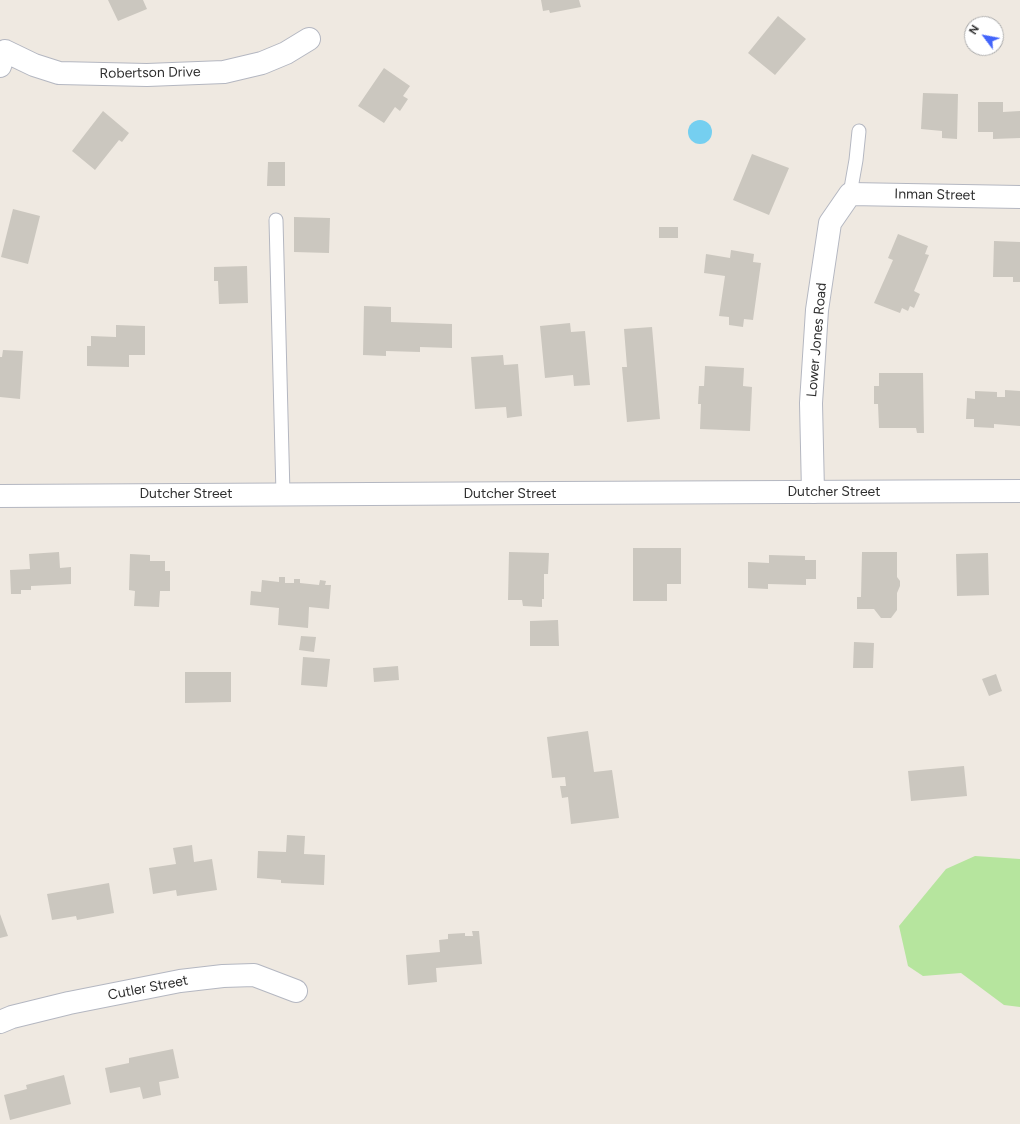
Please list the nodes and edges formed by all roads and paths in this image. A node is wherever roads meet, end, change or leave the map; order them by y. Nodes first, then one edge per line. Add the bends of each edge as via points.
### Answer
1 (309, 39) dead end
2 (0, 66) edge
3 (859, 130) dead end
4 (850, 194) junction
5 (1020, 197) edge
6 (276, 220) dead end
7 (1020, 491) edge
8 (813, 492) junction
9 (283, 494) junction
10 (0, 496) edge
11 (296, 991) dead end
12 (0, 1022) edge

1 - 2 street, Robertson Drive via 286,53 262,63 224,72 147,75 59,73 34,65 5,51
3 - 4 lane
4 - 5 street, Inman Street
4 - 8 street, Lower Jones Road via 830,223 817,310 811,403
6 - 9 lane
7 - 8 street, Dutcher Street
8 - 9 street, Dutcher Street
9 - 10 street, Dutcher Street
11 - 12 street, Cutler Street via 254,975 223,976 180,981 100,997

